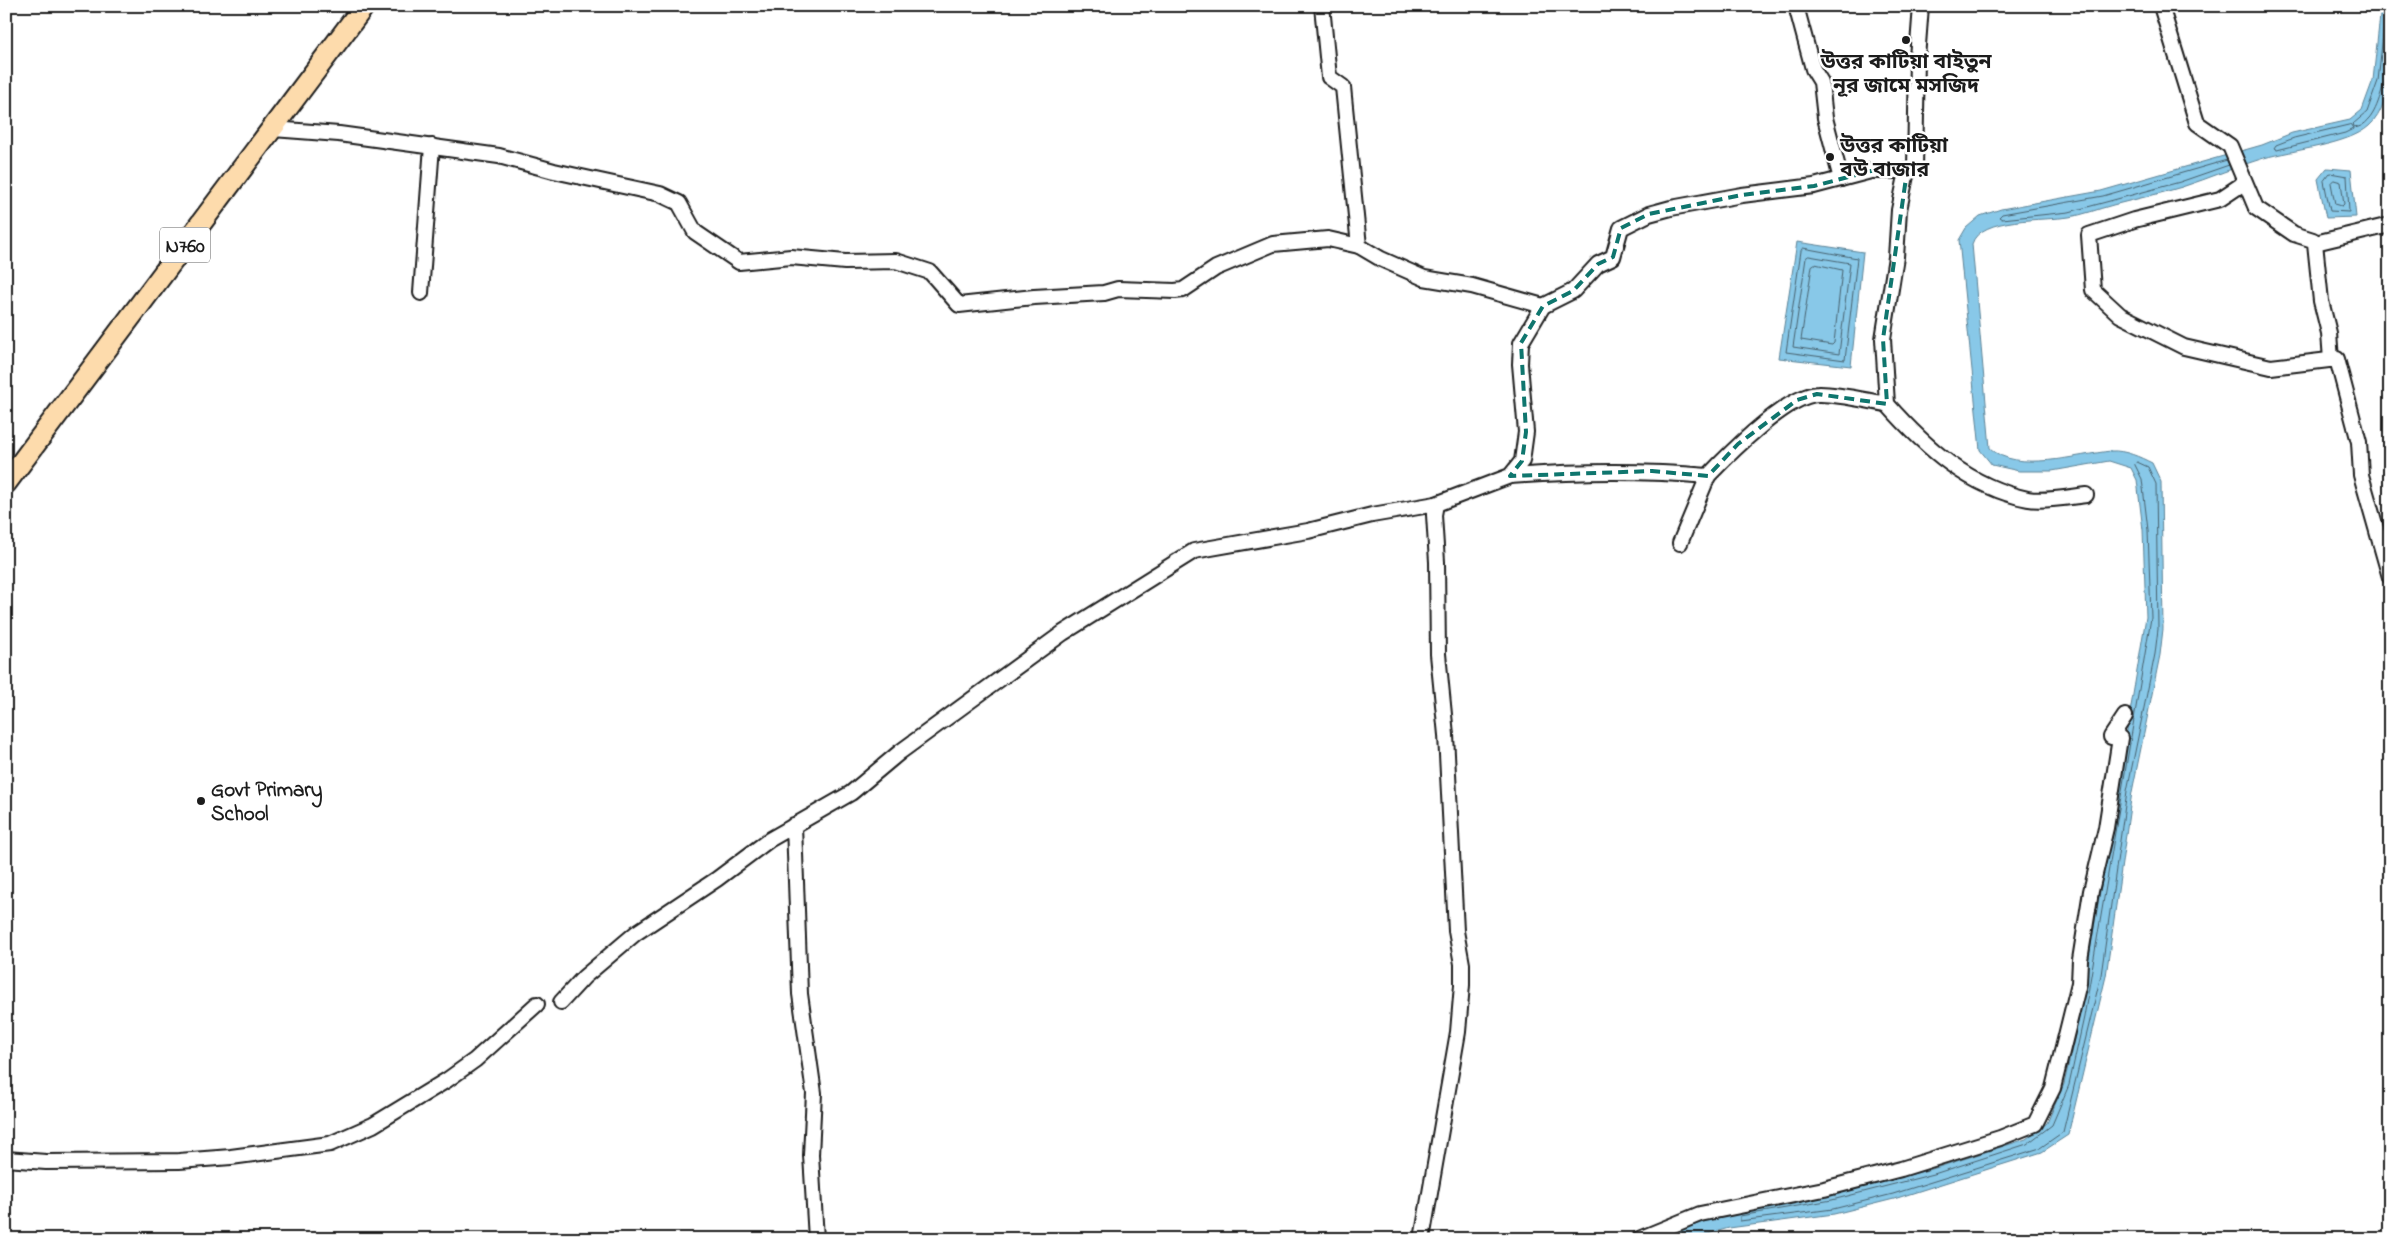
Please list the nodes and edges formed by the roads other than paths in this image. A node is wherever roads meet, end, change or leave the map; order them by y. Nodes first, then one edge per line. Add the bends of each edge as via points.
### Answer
1 (364, 6) edge
2 (1322, 6) edge
3 (1796, 6) edge
4 (1921, 6) edge
5 (2161, 6) edge
6 (273, 129) junction
7 (432, 146) junction
8 (1907, 171) junction
9 (1841, 179) junction
10 (2244, 183) junction
11 (2390, 225) edge
12 (2315, 244) junction
13 (1359, 246) junction
14 (421, 294) dead end
15 (1543, 306) junction
16 (2331, 360) junction
17 (1887, 404) junction
18 (1510, 476) junction
19 (1708, 476) junction
20 (6, 483) edge
21 (2086, 495) dead end
22 (1436, 504) junction
23 (1680, 543) dead end
24 (2390, 576) edge
25 (2125, 716) dead end
26 (794, 825) junction
27 (561, 1002) dead end
28 (537, 1004) dead end
29 (6, 1159) edge
30 (816, 1239) edge
31 (1422, 1239) edge
32 (1639, 1239) edge

1 - 6 highway, N760
2 - 13 street via 1329,78 1344,86
3 - 9 street via 1813,69 1821,82 1825,118
4 - 8 street via 1916,58 1915,168
5 - 10 street via 2197,123 2230,146
6 - 7 street
6 - 20 highway, N760
7 - 13 street via 499,156 660,194 679,204 696,232 739,262 791,257 846,262 896,261 930,272 959,305 1104,293 1118,288 1183,290 1216,268 1273,244 1328,239
7 - 14 street
8 - 9 street via 1871,171
8 - 17 street via 1882,339
9 - 15 street via 1649,214 1621,228 1613,258 1598,264 1573,291
10 - 12 street via 2256,208
10 - 16 street via 2220,199 2134,220 2089,235 2093,290 2120,315 2184,346 2271,367
11 - 12 street
12 - 16 street
13 - 15 street via 1424,278 1472,286
15 - 18 street via 1521,343 1526,432 1522,462
16 - 24 street via 2337,359 2344,383 2358,442 2361,475
17 - 19 street via 1817,394 1797,400 1738,444
17 - 21 street via 1911,431 1974,481 2030,500
18 - 19 street via 1652,471
18 - 22 street
19 - 23 street
22 - 26 street via 1194,552 1064,633 900,752 851,793
22 - 31 street via 1438,654 1462,985 1458,1032
25 - 32 street via 2111,738 2120,738 2106,828 2091,891 2079,983 2053,1088 2035,1124 1901,1169 1824,1189 1700,1214
26 - 27 street via 636,933 584,977
26 - 30 street via 800,994 814,1093 811,1155
28 - 29 street via 475,1060 447,1080 374,1125 330,1144 179,1161

